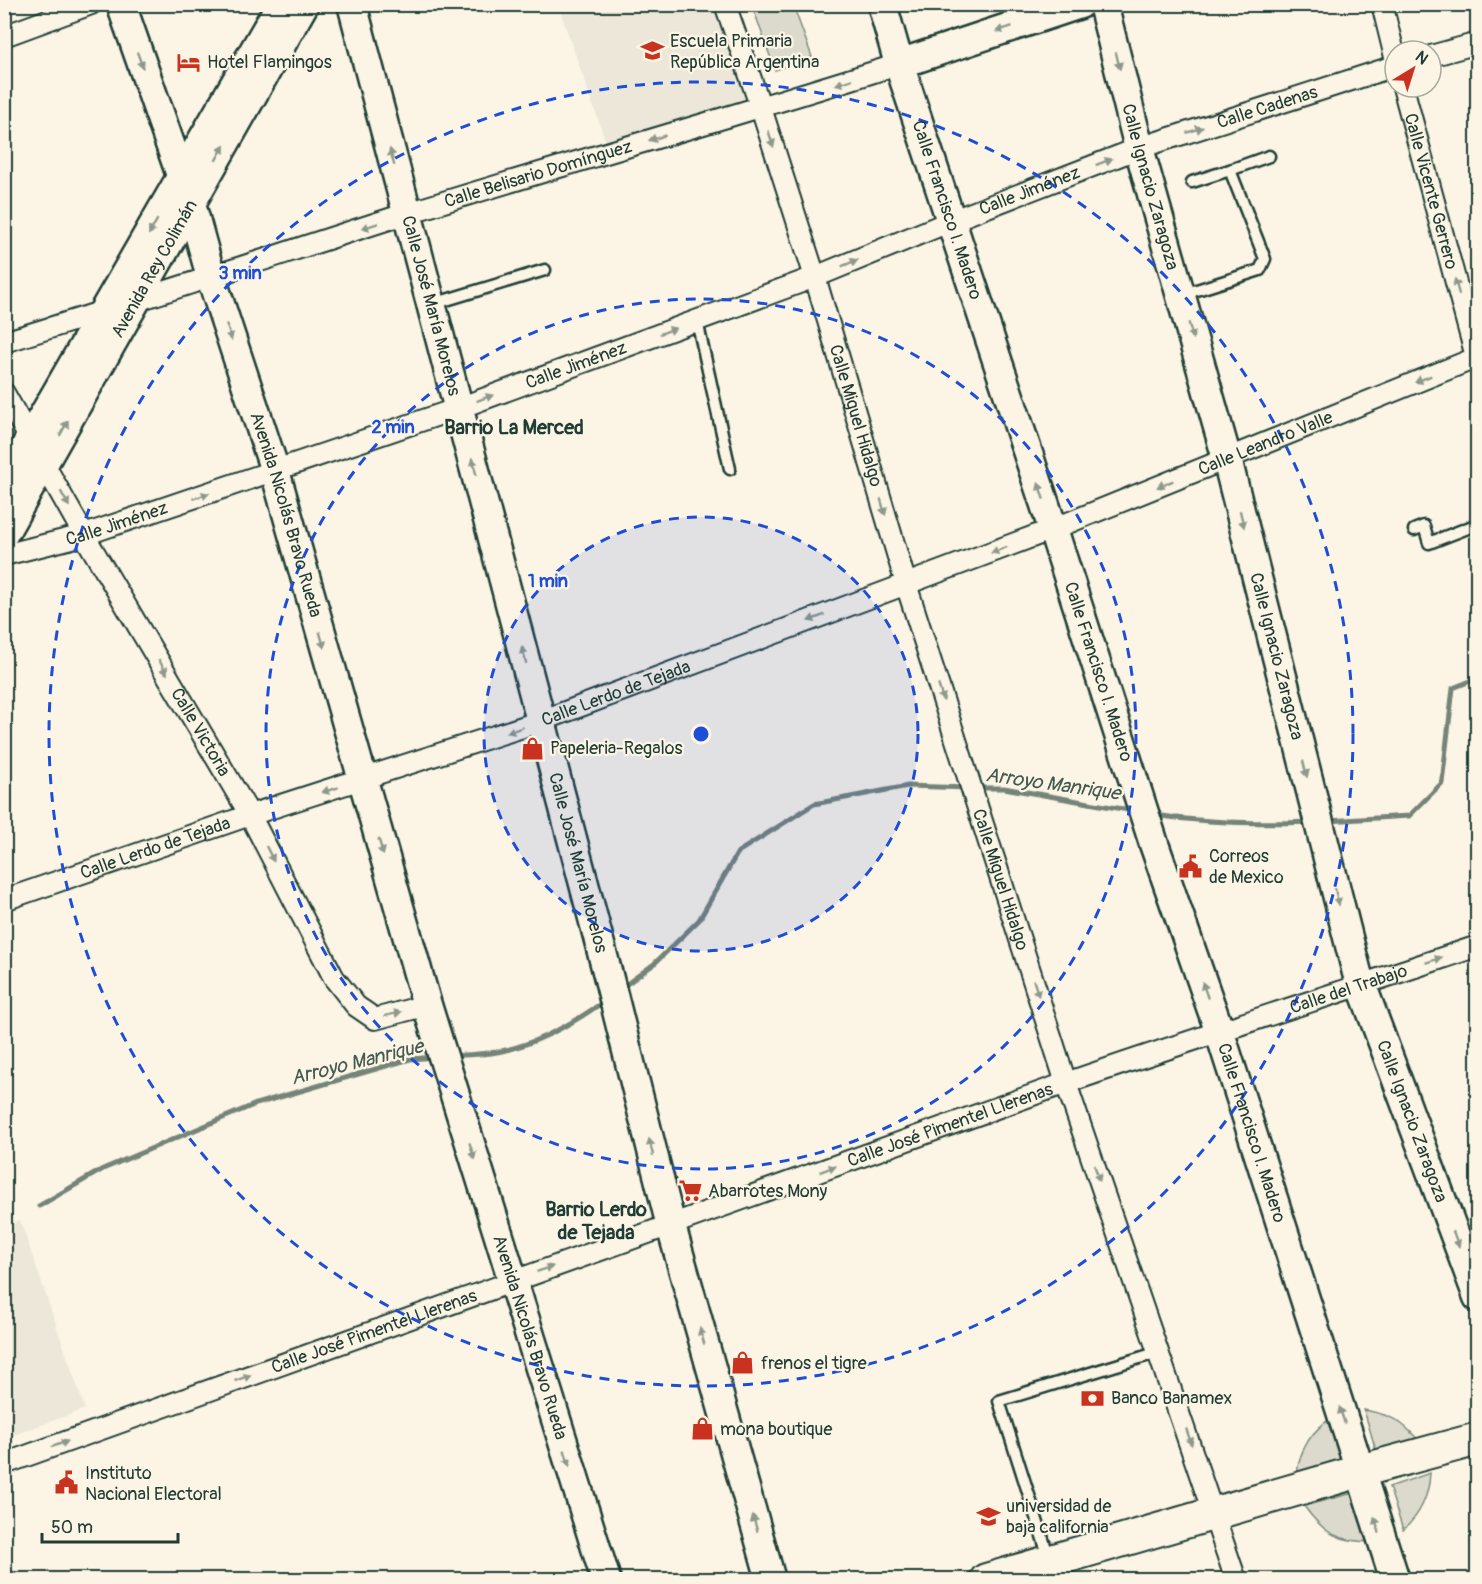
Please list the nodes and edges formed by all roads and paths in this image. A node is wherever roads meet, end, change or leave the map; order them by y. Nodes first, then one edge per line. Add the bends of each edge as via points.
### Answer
1 (91, 4) edge
2 (121, 4) edge
3 (281, 4) edge
4 (304, 4) edge
5 (352, 4) edge
6 (725, 4) edge
7 (882, 4) edge
8 (1080, 4) edge
9 (1103, 4) edge
10 (1382, 4) edge
11 (4, 36) edge
12 (1391, 39) edge
13 (1478, 43) edge
14 (1443, 53) edge
15 (899, 64) junction
16 (1383, 70) edge
17 (1406, 99) edge
18 (761, 108) junction
19 (1140, 148) junction
20 (1269, 156) dead end
21 (1230, 170) junction
22 (182, 177) junction
23 (1192, 182) dead end
24 (191, 204) junction
25 (408, 214) junction
26 (951, 221) junction
27 (545, 270) dead end
28 (211, 277) junction
29 (815, 277) junction
30 (1180, 295) junction
31 (136, 300) junction
32 (432, 304) junction
33 (104, 312) junction
34 (697, 321) junction
35 (4, 342) edge
36 (1477, 360) edge
37 (4, 393) edge
38 (459, 408) junction
39 (38, 451) junction
40 (1227, 459) junction
41 (730, 469) dead end
42 (275, 471) junction
43 (4, 484) edge
44 (1478, 525) edge
45 (1053, 529) junction
46 (1414, 530) dead end
47 (4, 533) edge
48 (84, 535) junction
49 (4, 555) edge
50 (906, 584) junction
51 (541, 721) junction
52 (362, 780) junction
53 (250, 815) junction
54 (4, 900) edge
55 (1478, 946) edge
56 (1360, 986) junction
57 (431, 1018) junction
58 (1219, 1030) junction
59 (1066, 1083) junction
60 (671, 1226) junction
61 (512, 1281) junction
62 (1478, 1297) edge
63 (1159, 1352) junction
64 (1478, 1438) edge
65 (4, 1464) edge
66 (1360, 1471) junction
67 (1215, 1513) junction
68 (1050, 1561) junction
69 (606, 1580) edge
70 (771, 1580) edge
71 (986, 1580) edge
72 (1236, 1580) edge
73 (1395, 1580) edge

1 - 11 street
2 -> 22 street, Avenida Nicolás Bravo Rueda
3 - 22 street, Avenida Rey Colimán
24 -> 4 street, Avenida Rey Colimán
25 -> 5 street, Calle José María Morelos
6 - 18 street, Calle Miguel Hidalgo
7 - 15 street, Calle Francisco I. Madero
8 -> 15 street
9 -> 19 street, Calle Ignacio Zaragoza
10 - 12 street
13 - 14 street
15 -> 18 street, Calle Belisario Domínguez
15 - 26 street, Calle Francisco I. Madero
19 -> 16 street, Calle Cadenas
36 -> 17 street, Calle Vicente Gerrero
18 -> 25 street, Calle Belisario Domínguez
18 -> 29 street, Calle Miguel Hidalgo
26 -> 19 street, Calle Jiménez
19 - 30 street, Calle Ignacio Zaragoza
20 - 21 lane
21 - 23 lane
21 - 30 lane via 1265,259 1260,270
22 - 24 street, Avenida Nicolás Bravo Rueda
22 -> 33 street, Avenida Rey Colimán
24 - 28 street, Avenida Nicolás Bravo Rueda
24 - 31 street, Avenida Rey Colimán
25 -> 28 street, Calle Belisario Domínguez
25 - 32 street, Calle José María Morelos
29 -> 26 street, Calle Jiménez
45 -> 26 street, Calle Francisco I. Madero
27 - 32 lane
28 - 31 street, Calle Belisario Domínguez
28 -> 42 street, Avenida Nicolás Bravo Rueda
29 - 34 street, Calle Jiménez
29 -> 50 street, Calle Miguel Hidalgo
30 -> 40 street, Calle Ignacio Zaragoza
31 - 33 street, Calle Belisario Domínguez
39 -> 31 street, Avenida Rey Colimán
32 - 38 street, Calle José María Morelos
33 - 35 street, Calle Belisario Domínguez
33 - 39 street, Avenida Rey Colimán
38 -> 34 street, Calle Jiménez
34 - 41 lane
36 -> 40 street, Calle Leandro Valle
37 - 39 street, Calle Victoria
38 - 42 street, Calle Jiménez
51 -> 38 street, Calle José María Morelos
39 - 43 street, Avenida Rey Colimán
39 - 47 street, Avenida Rey Colimán
39 -> 48 street, Calle Victoria
40 -> 45 street, Calle Leandro Valle
40 -> 56 street, Calle Ignacio Zaragoza
48 -> 42 street, Calle Jiménez
42 -> 52 street, Avenida Nicolás Bravo Rueda
44 - 46 lane via 1429,543 1424,526
45 -> 50 street, Calle Lerdo de Tejada
58 -> 45 street, Calle Francisco I. Madero via 1154,844
48 - 49 street, Calle Jiménez
48 -> 53 street, Calle Victoria
50 -> 51 street, Calle Lerdo de Tejada
50 -> 59 street, Calle Miguel Hidalgo
51 -> 52 street, Calle Lerdo de Tejada
60 -> 51 street, Calle José María Morelos
52 -> 53 street, Calle Lerdo de Tejada
52 -> 57 street, Avenida Nicolás Bravo Rueda
53 - 54 street, Calle Lerdo de Tejada
53 -> 57 street, Calle Victoria via 334,978 356,1006 375,1018
56 -> 55 street, Calle del Trabajo
56 - 58 street, Calle del Trabajo
56 -> 62 street, Calle Ignacio Zaragoza
57 -> 61 street, Avenida Nicolás Bravo Rueda
58 - 59 street, Calle José Pimentel Llerenas
66 -> 58 street, Calle Francisco I. Madero
60 -> 59 street, Calle José Pimentel Llerenas
59 -> 63 street, Calle Miguel Hidalgo
61 -> 60 street, Calle José Pimentel Llerenas
70 -> 60 street, Calle José María Morelos
65 -> 61 street, Calle José Pimentel Llerenas
61 -> 69 street, Avenida Nicolás Bravo Rueda
63 -> 67 street, Calle Miguel Hidalgo
63 - 68 lane via 999,1401
64 - 66 main road
66 - 67 main road
73 -> 66 street, Calle Francisco I. Madero
67 - 68 main road
67 - 72 street, Calle Miguel Hidalgo
68 - 71 main road

